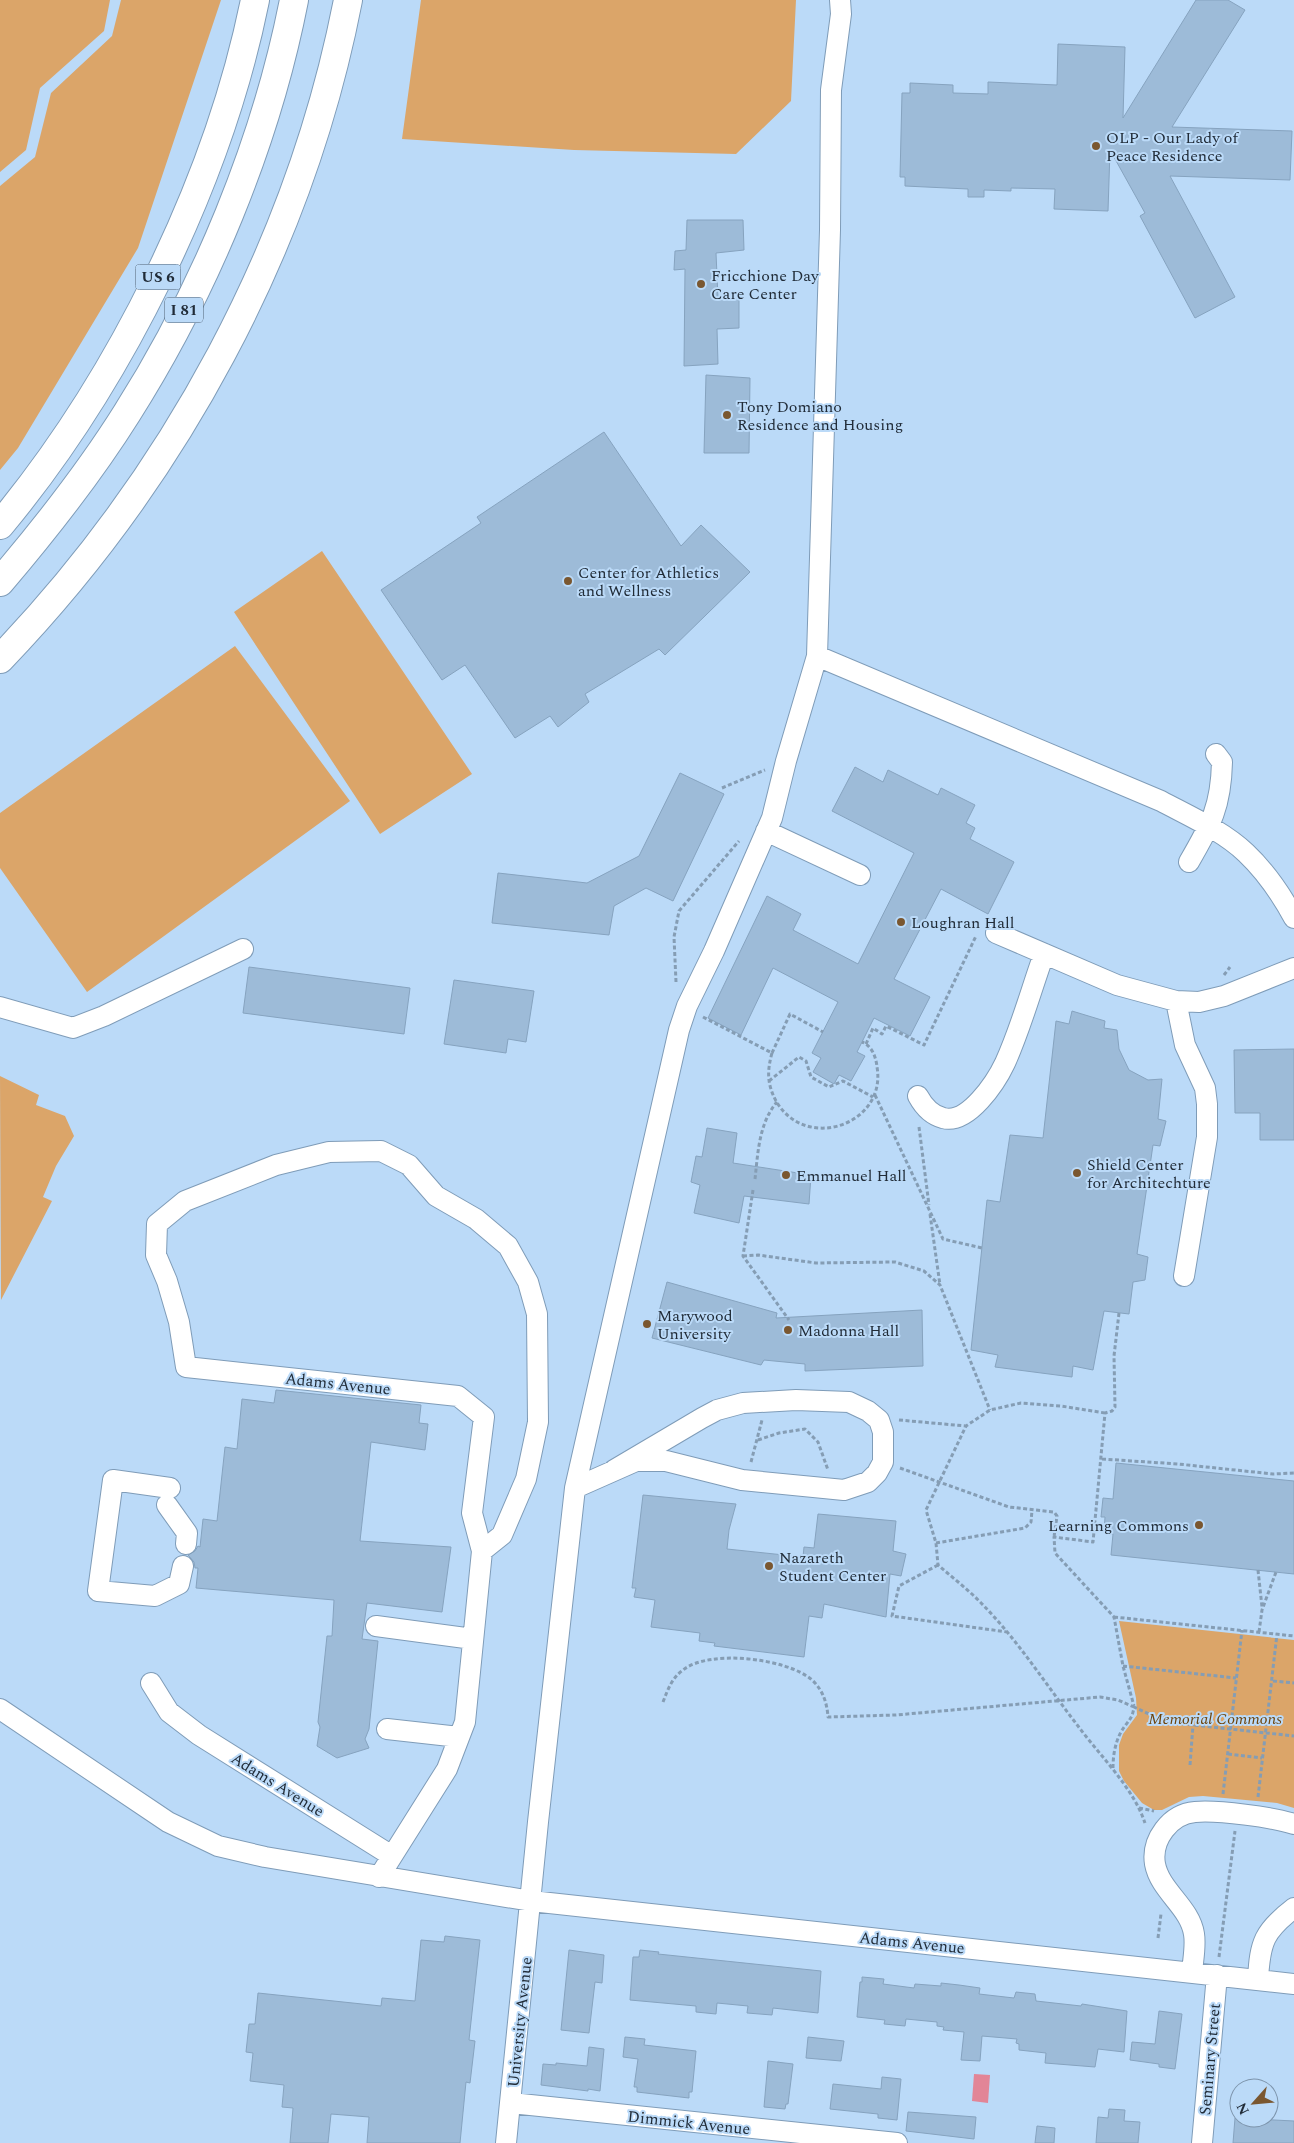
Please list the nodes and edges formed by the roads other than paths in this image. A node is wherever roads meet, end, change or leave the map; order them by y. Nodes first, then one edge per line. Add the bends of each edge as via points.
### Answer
1 (255, 0) edge
2 (294, 0) edge
3 (348, 0) edge
4 (840, 0) edge
5 (0, 525) edge
6 (0, 582) edge
7 (817, 656) junction
8 (0, 659) edge
9 (1216, 754) dead end
10 (1209, 827) junction
11 (766, 831) junction
12 (1189, 862) dead end
13 (860, 875) dead end
14 (1294, 918) edge
15 (996, 933) dead end
16 (242, 948) dead end
17 (1044, 954) junction
18 (1294, 968) edge
19 (1176, 1001) junction
20 (0, 1007) edge
21 (918, 1096) dead end
22 (1184, 1276) dead end
23 (614, 1470) junction
24 (575, 1488) junction
25 (186, 1544) dead end
26 (482, 1551) junction
27 (183, 1566) dead end
28 (376, 1626) dead end
29 (473, 1639) junction
30 (151, 1683) dead end
31 (0, 1709) edge
32 (388, 1730) dead end
33 (459, 1737) junction
34 (1294, 1824) edge
35 (392, 1856) junction
36 (378, 1877) junction
37 (531, 1901) junction
38 (1294, 1908) edge
39 (1192, 1972) junction
40 (1217, 1974) junction
41 (1258, 1979) junction
42 (1294, 1984) edge
43 (511, 2104) junction
44 (506, 2143) edge
45 (896, 2143) edge
46 (1202, 2143) edge

1 - 5 highway, US 6 via 215,140 190,209 161,271 95,392 54,454
2 - 6 highway, I 81 via 252,153 225,224 195,288 128,412 84,476
3 - 8 highway via 324,96 298,179 274,244 209,377 172,441 127,507 79,570
4 - 7 street, University Avenue via 831,90
7 - 10 street via 1161,801
7 - 11 street, University Avenue
9 - 10 street via 1222,762 1221,782 1219,801
10 - 12 street
10 - 14 street via 1245,852 1272,881
11 - 13 street
11 - 24 street, University Avenue via 687,1006 680,1030
15 - 17 street
16 - 20 street via 73,1028
17 - 19 street via 1118,985
17 - 21 street via 1005,1063 980,1101 963,1115 949,1120 935,1116 923,1106
18 - 19 street via 1216,998 1199,1002
19 - 22 street via 1185,1045 1205,1088 1208,1104 1207,1137
23 - 23 street via 718,1410 743,1403 779,1400 849,1402 879,1420 883,1432 883,1462 877,1473 868,1482 844,1490 742,1480 666,1461 636,1461
23 - 24 street
24 - 37 street, University Avenue
25 - 27 street via 187,1533 169,1496 113,1480 98,1591 155,1596 179,1584
26 - 26 street, Adams Avenue via 472,1513 484,1416 458,1396 186,1367 179,1322 156,1255 157,1224 185,1201 276,1164 329,1152 381,1151 409,1165 436,1196 476,1220 508,1246 528,1282 537,1314 538,1422 526,1479 502,1535
26 - 29 street
28 - 29 street
29 - 33 street via 465,1722
30 - 35 street, Adams Avenue via 169,1712 199,1735
31 - 36 street, Adams Avenue via 168,1822 218,1846
32 - 33 street
33 - 35 street via 447,1769
34 - 39 street via 1230,1809 1184,1815 1167,1827 1156,1844 1156,1865 1194,1933
35 - 36 street
36 - 37 street, Adams Avenue
37 - 39 street, Adams Avenue
37 - 43 street, University Avenue
38 - 41 street via 1278,1920 1262,1944
39 - 40 street, Adams Avenue
40 - 41 street, Adams Avenue
40 - 46 street, Seminary Street
41 - 42 street, Adams Avenue
43 - 44 street, University Avenue
43 - 45 street, Dimmick Avenue

